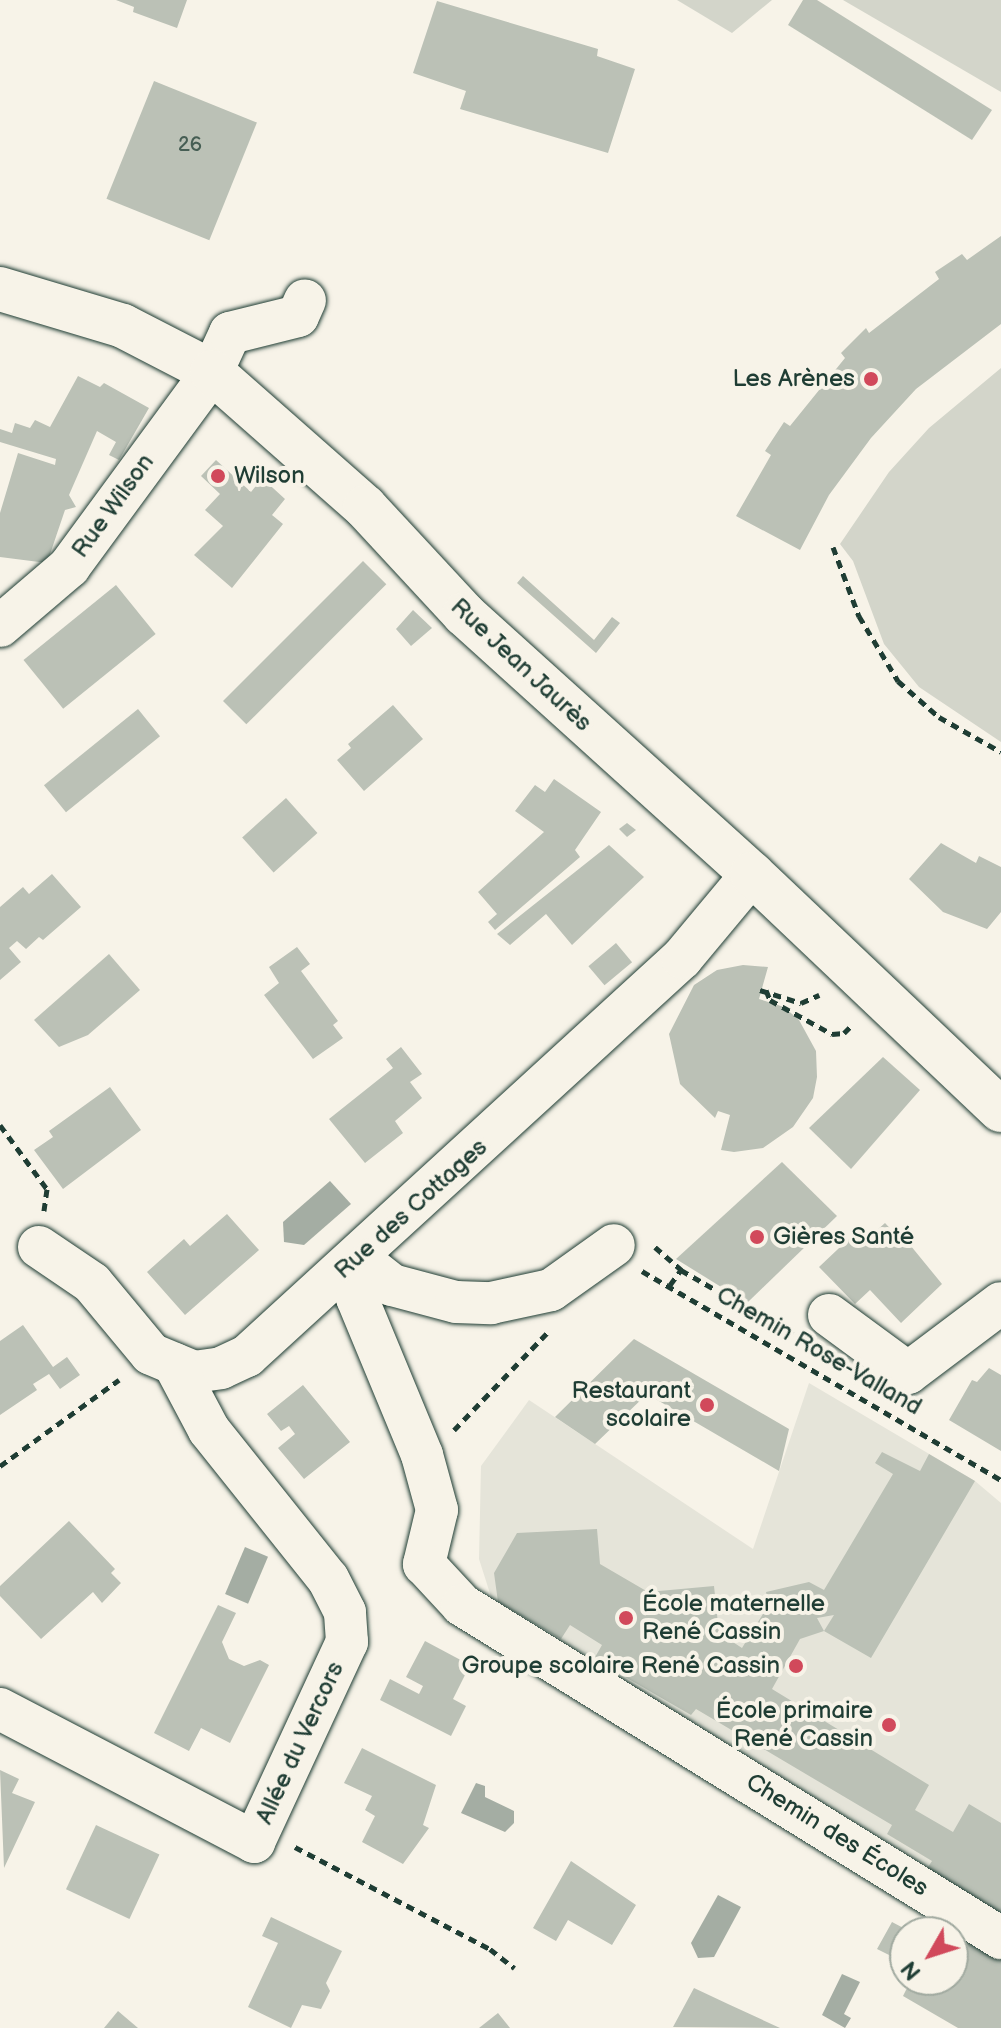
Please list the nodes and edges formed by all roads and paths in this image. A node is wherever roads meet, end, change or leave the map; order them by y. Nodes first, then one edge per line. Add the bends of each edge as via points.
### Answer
1 (0, 289) edge
2 (305, 300) dead end
3 (212, 372) junction
4 (833, 547) dead end
5 (0, 626) edge
6 (1001, 752) edge
7 (752, 874) junction
8 (823, 991) dead end
9 (855, 1022) dead end
10 (1001, 1110) edge
11 (0, 1125) edge
12 (39, 1247) joint
13 (655, 1247) dead end
14 (625, 1258) joint
15 (359, 1259) junction
16 (681, 1270) junction
17 (670, 1285) junction
18 (731, 1300) dead end
19 (1001, 1303) edge
20 (829, 1315) dead end
21 (550, 1330) dead end
22 (162, 1359) junction
23 (422, 1455) junction
24 (0, 1466) edge
25 (1001, 1480) edge
26 (0, 1709) edge
27 (260, 1830) junction
28 (1001, 1938) edge
29 (514, 1968) dead end

1 - 3 main road, Rue Jean Jaurès via 123,326
2 - 3 street, Rue Wilson via 298,316 230,333
3 - 5 street, Rue Wilson via 69,567
3 - 7 main road, Rue Jean Jaurès via 365,507 538,683
4 - 6 path via 859,616 898,681 939,717
7 - 10 main road, Rue Jean Jaurès
7 - 15 street, Rue des Cottages via 682,958
8 - 9 path via 801,1003 763,990 770,1000 832,1034 844,1033
11 - 12 path via 47,1189
12 - 22 street via 92,1283
13 - 16 path
14 - 15 street via 551,1290 491,1303 456,1302 392,1285
14 - 17 path, Chemin Rose-Valland
15 - 22 street, Rue des Cottages via 247,1356 194,1372
15 - 23 street, Chemin des Écoles via 357,1298
16 - 17 path
16 - 18 path
17 - 25 path, Chemin Rose-Valland
19 - 20 street via 908,1373
21 - 23 path via 457,1427
22 - 24 path
22 - 27 street, Allée du Vercors via 209,1430 328,1579 345,1612 347,1642
23 - 28 street, Chemin des Écoles via 437,1510 424,1564 462,1605
26 - 27 street, Allée du Vercors via 254,1842
27 - 29 path via 490,1949

